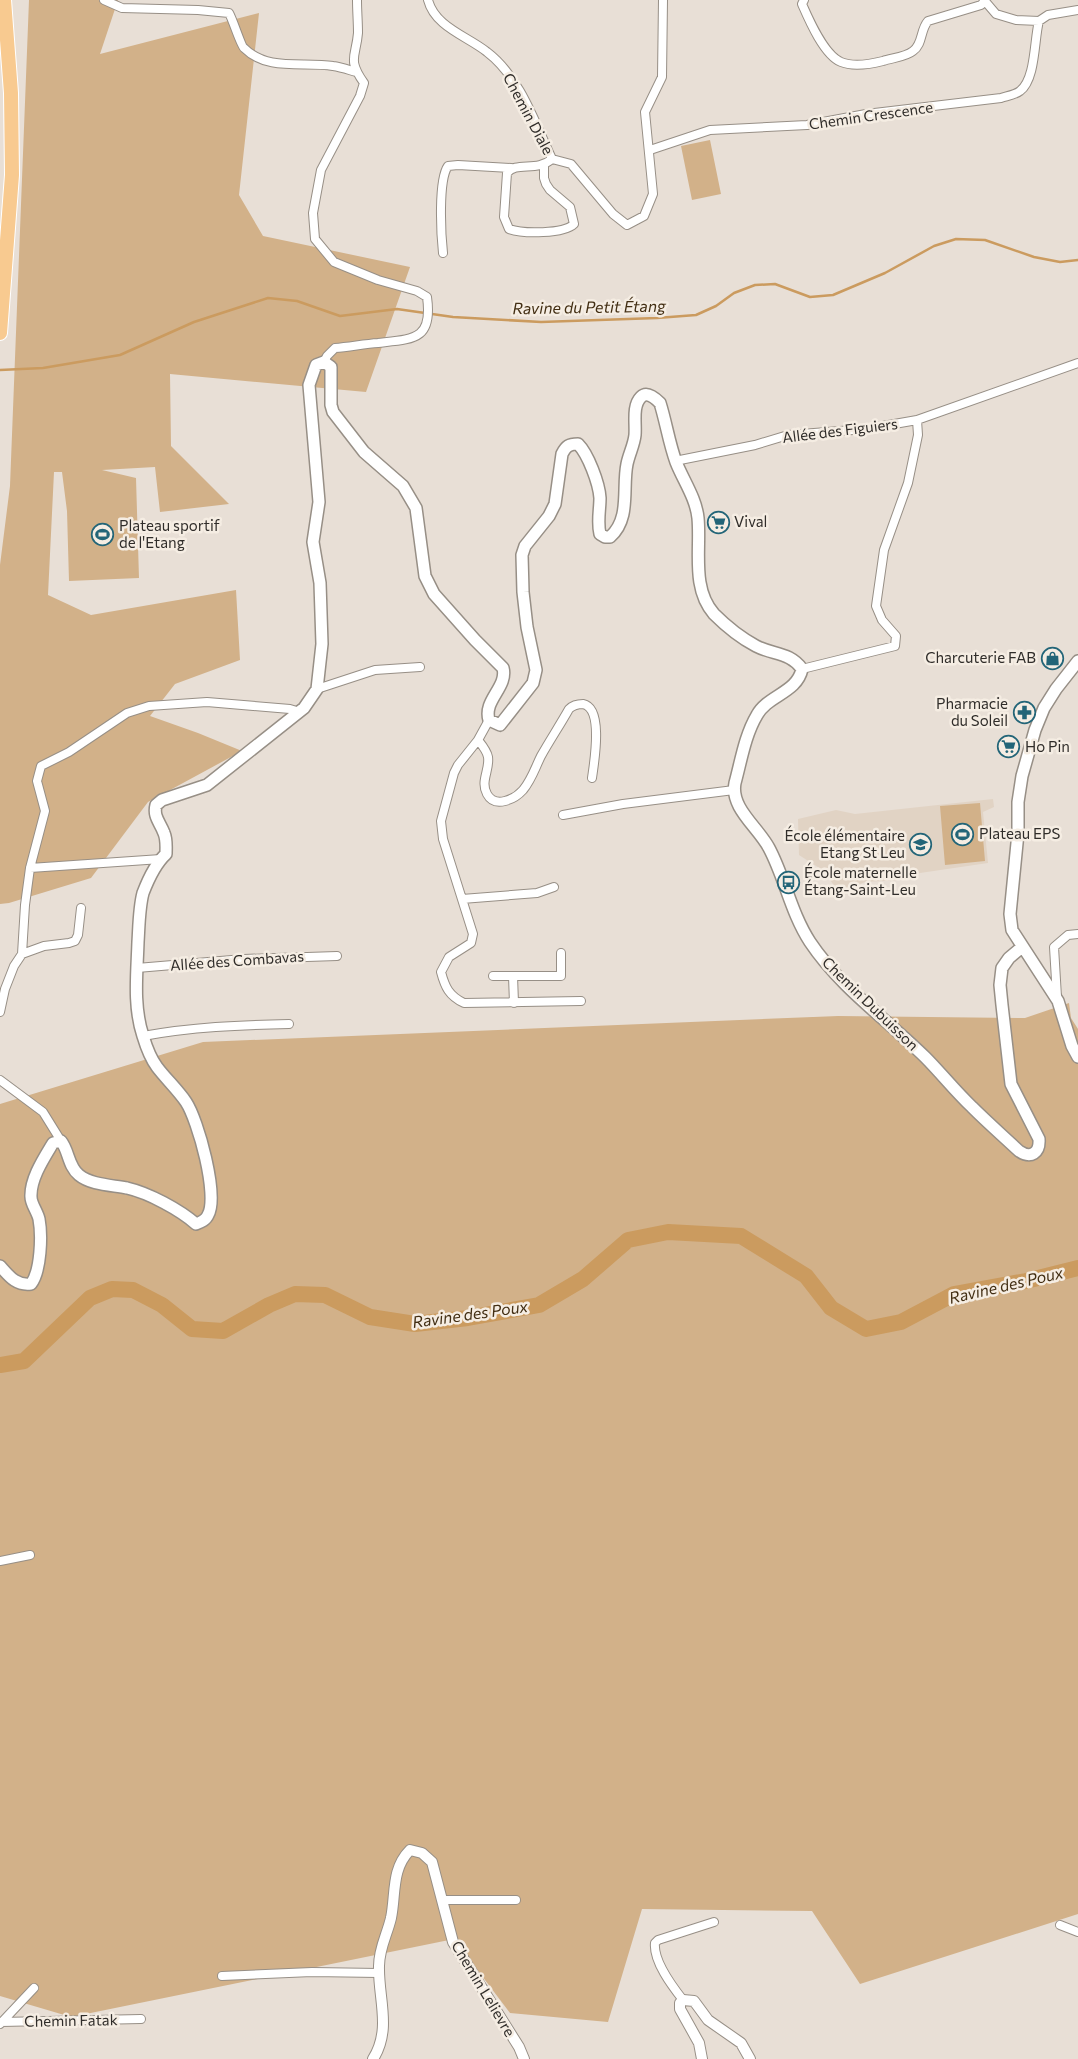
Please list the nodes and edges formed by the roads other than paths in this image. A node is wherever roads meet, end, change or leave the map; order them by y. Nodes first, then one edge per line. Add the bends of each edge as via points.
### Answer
1 (4, 0) edge
2 (104, 0) edge
3 (357, 0) edge
4 (428, 0) edge
5 (663, 0) edge
6 (804, 0) edge
7 (984, 1) edge
8 (1078, 10) edge
9 (1039, 21) junction
10 (356, 72) junction
11 (650, 150) junction
12 (552, 159) junction
13 (544, 166) junction
14 (511, 168) junction
15 (443, 253) dead end
16 (0, 333) edge
17 (324, 362) junction
18 (1078, 363) edge
19 (917, 420) junction
20 (675, 461) junction
21 (1078, 661) edge
22 (420, 667) dead end
23 (802, 669) junction
24 (1073, 674) edge
25 (317, 689) junction
26 (300, 712) junction
27 (489, 720) junction
28 (478, 740) junction
29 (592, 778) dead end
30 (734, 790) junction
31 (563, 815) dead end
32 (161, 859) junction
33 (30, 868) junction
34 (554, 887) dead end
35 (462, 899) junction
36 (81, 908) dead end
37 (1078, 934) edge
38 (1022, 947) junction
39 (561, 953) dead end
40 (22, 954) junction
41 (337, 956) dead end
42 (137, 968) junction
43 (493, 976) dead end
44 (513, 976) junction
45 (581, 1001) dead end
46 (1058, 1001) junction
47 (514, 1003) junction
48 (0, 1012) edge
49 (289, 1024) dead end
50 (143, 1036) junction
51 (1078, 1057) edge
52 (0, 1080) edge
53 (61, 1141) junction
54 (0, 1266) edge
55 (30, 1555) dead end
56 (0, 1561) edge
57 (442, 1900) junction
58 (516, 1900) dead end
59 (714, 1922) dead end
60 (1060, 1925) dead end
61 (1078, 1932) edge
62 (379, 1973) junction
63 (222, 1976) dead end
64 (34, 1988) dead end
65 (683, 2000) junction
66 (141, 2019) dead end
67 (1, 2023) edge
68 (373, 2059) edge
69 (524, 2059) edge
70 (702, 2059) edge
71 (750, 2059) edge

1 - 16 highway via 11,93 12,175
2 - 10 street via 122,8 229,13 242,47 261,60 333,66
3 - 10 street via 358,34 353,54
4 - 12 street, Chemin Diale via 430,8 444,24 488,52 511,77
5 - 11 street, Chemin Diale via 662,77 645,112
6 - 7 street via 802,4 812,25 830,52 840,61 856,64 882,61 913,51 928,21 981,5
7 - 9 street via 996,14 1016,20
8 - 9 street via 1048,15
9 - 11 street, Chemin Crescence via 1026,84 1019,92 1001,98 866,114 806,125 710,130
10 - 17 street via 364,83 360,96 321,170 313,213 315,239 334,262 427,297 429,315 418,336 335,348
11 - 12 street, Chemin Diale via 653,194 644,216 627,225 613,214 571,164
12 - 13 street
13 - 14 street
13 - 14 street via 544,178 550,190 570,207 574,224 569,228 524,232 509,229 504,217 505,176
14 - 15 street via 448,166 443,181 441,212
17 - 25 main road via 316,366 309,384 319,502 313,542 321,591 322,644
17 - 27 main road via 331,368 333,412 364,452 403,486 416,508 425,576 434,594 503,668 505,674 490,704
18 - 19 street, Allée des Figuiers
19 - 20 street, Allée des Figuiers via 866,429 788,435
19 - 23 street via 918,434 908,482 884,550 876,606 882,620 896,636 895,646
20 - 23 main road via 695,504 699,527 700,583 712,612 757,647 788,656
20 - 27 main road via 660,403 647,394 642,396 636,409 635,436 627,466 622,523 605,537 599,528 600,496 584,450 578,444 565,447 555,504 522,555 526,618 536,670 533,683 500,725
21 - 24 main road
22 - 25 street via 375,670
23 - 30 main road via 798,681 757,714
24 - 38 main road via 1044,708 1022,776 1010,914 1012,930
25 - 26 main road
26 - 32 main road via 207,785 156,805 155,817 167,844 166,854
26 - 33 street via 206,702 149,706 127,713 69,752 41,766 37,781 44,811
27 - 28 street
28 - 29 street via 489,759 484,779 486,793 496,802 508,800 521,792 531,779 569,709 575,704 586,705 592,709 596,734
28 - 35 street via 454,773 441,821 443,839
30 - 31 street
30 - 38 main road, Chemin Dubuisson via 739,806 770,849 795,915 820,957 971,1107 1019,1151 1031,1156 1039,1146 1039,1138 1011,1084 1000,985 1002,968
32 - 33 street
32 - 42 main road via 143,895
33 - 40 street
34 - 35 street via 537,893
35 - 47 street via 473,939 471,944 449,957 443,966 441,972 449,994 464,1003
36 - 40 street via 75,941 44,946
37 - 46 street via 1068,935 1054,947
38 - 46 main road
39 - 44 street via 561,976
40 - 48 street via 5,989
41 - 42 street, Allée des Combavas via 244,959
42 - 50 main road via 136,1001
43 - 44 street
44 - 47 street
45 - 47 street
46 - 51 main road
49 - 50 street via 224,1025
50 - 53 main road via 155,1066 187,1103 204,1146 211,1197 205,1220 196,1224 156,1199 129,1189 99,1184 79,1175
52 - 53 street via 43,1112
53 - 54 main road via 53,1143 32,1183 30,1198 39,1219 40,1245 35,1279 31,1284 23,1285
55 - 56 street
57 - 58 street
57 - 62 street, Chemin Lelievre via 432,1862 422,1853 410,1850 402,1859 396,1876 391,1919 381,1944
57 - 69 street, Chemin Lelievre via 453,1942
59 - 65 street via 655,1943 663,1971
60 - 61 street
62 - 63 street
62 - 68 street, Chemin Lelievre via 384,2027
64 - 67 street, Chemin Fatak
65 - 70 street via 680,2009 699,2043
65 - 71 street via 694,2001 708,2020 741,2043
66 - 67 street, Chemin Fatak

